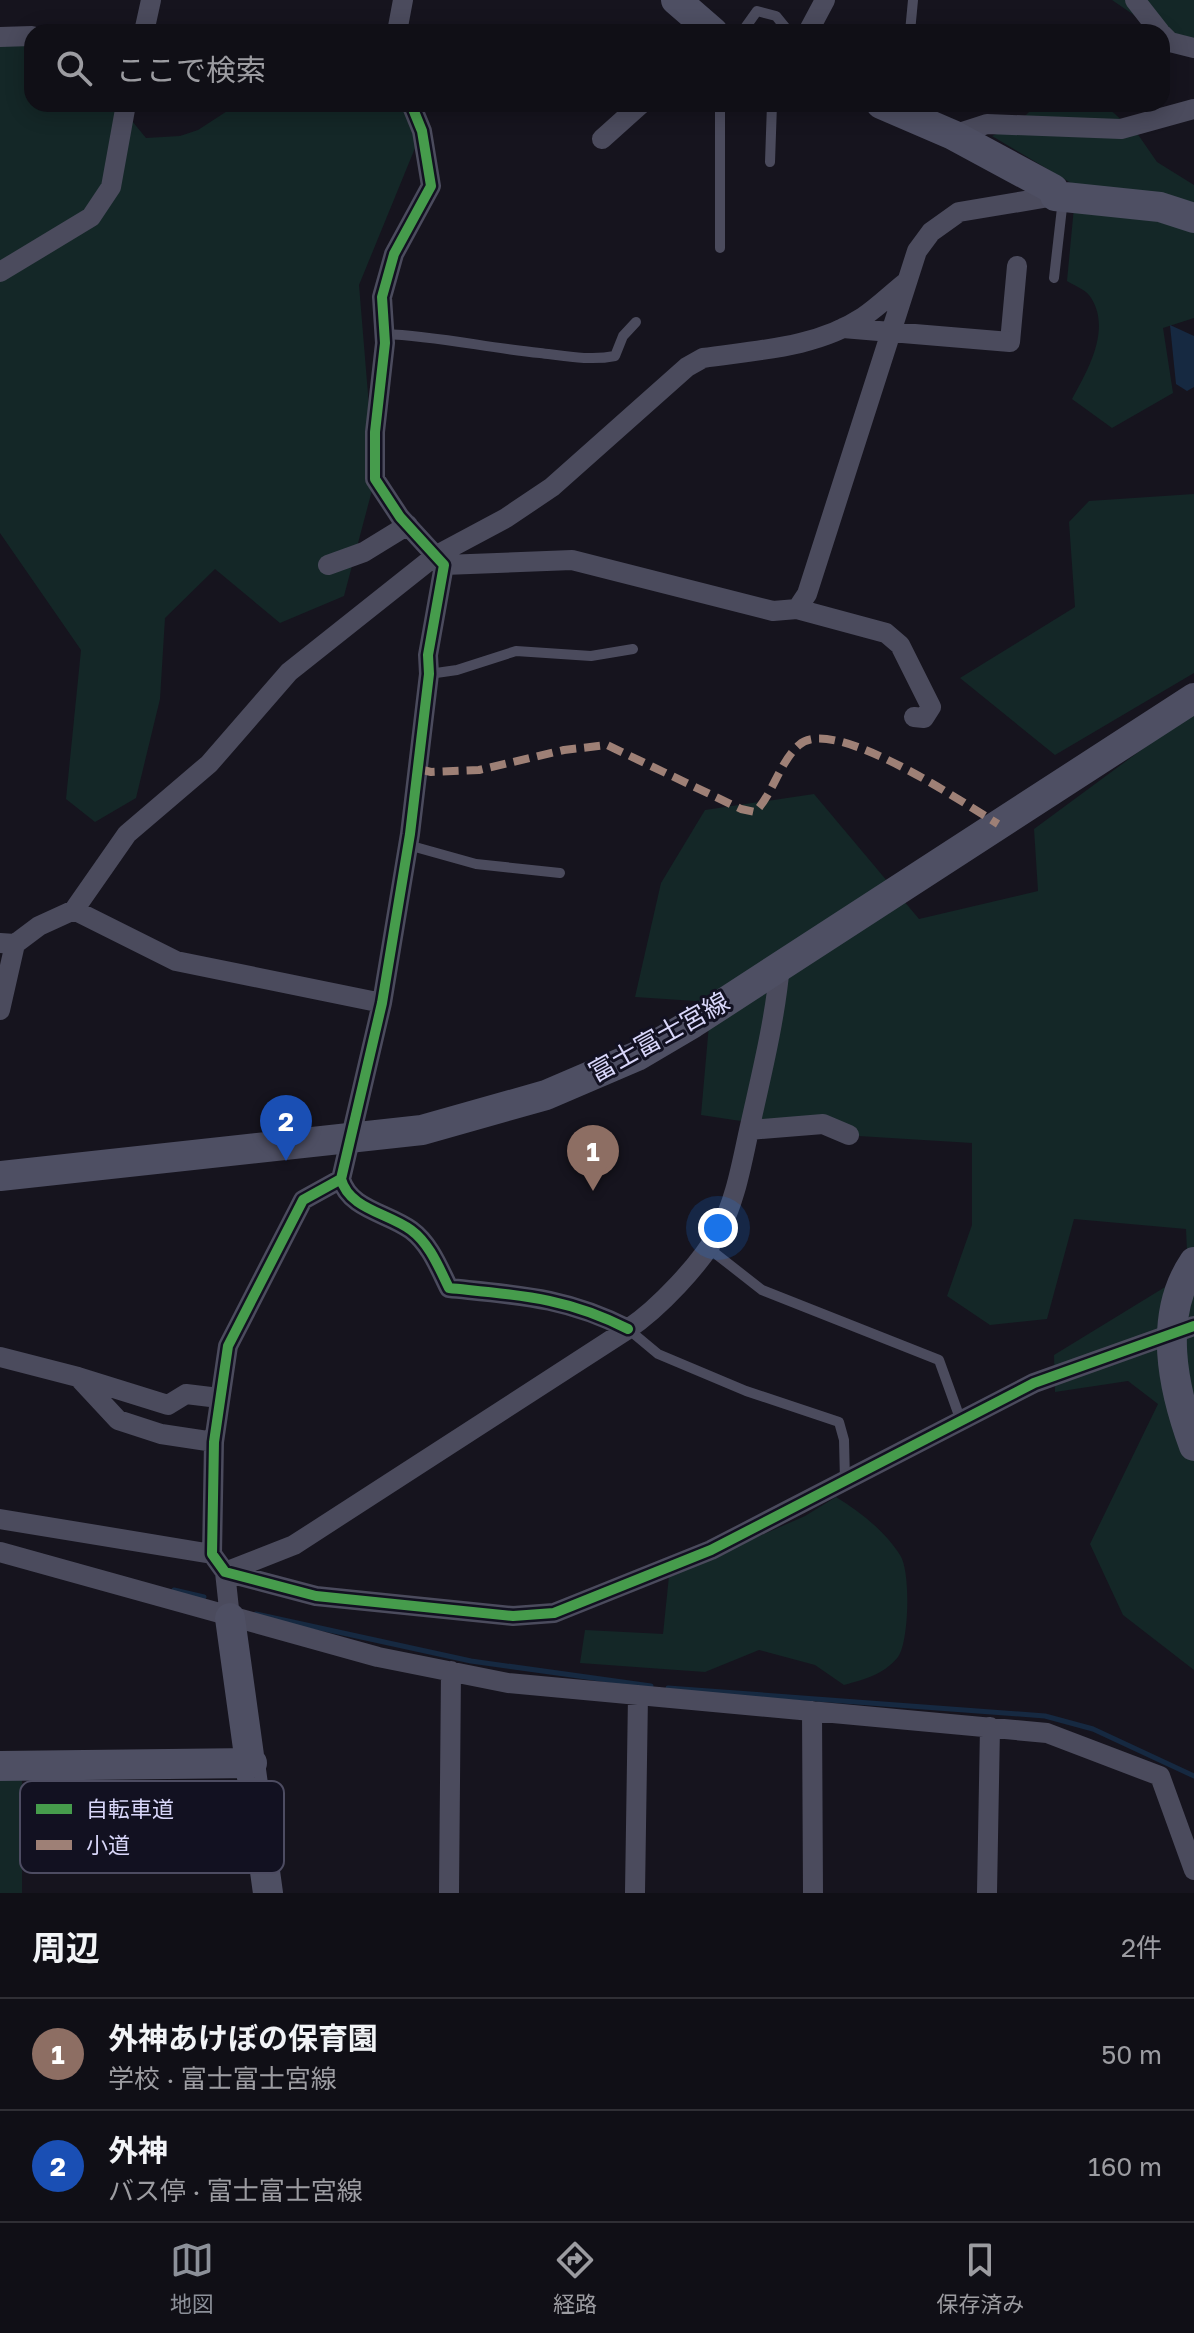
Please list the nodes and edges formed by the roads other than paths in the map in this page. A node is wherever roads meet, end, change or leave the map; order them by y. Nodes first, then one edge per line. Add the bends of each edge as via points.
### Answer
1 (151, 0) edge
2 (403, 0) edge
3 (676, 0) edge
4 (825, 0) edge
5 (913, 0) edge
6 (1135, 0) edge
7 (146, 24) edge
8 (398, 24) edge
9 (704, 24) edge
10 (748, 24) edge
11 (782, 24) edge
12 (812, 24) edge
13 (911, 24) edge
14 (1154, 24) edge
15 (24, 36) edge
16 (0, 37) edge
17 (1170, 42) edge
18 (1194, 48) edge
19 (1194, 109) edge
20 (125, 112) edge
21 (414, 112) edge
22 (632, 112) edge
23 (720, 112) edge
24 (772, 112) edge
25 (900, 112) edge
26 (953, 135) junction
27 (602, 139) dead end
28 (770, 162) dead end
29 (1059, 196) junction
30 (1194, 218) edge
31 (720, 248) dead end
32 (1017, 266) dead end
33 (0, 272) edge
34 (1054, 278) dead end
35 (906, 282) junction
36 (636, 322) dead end
37 (843, 328) junction
38 (385, 334) junction
39 (889, 334) junction
40 (408, 525) junction
41 (439, 560) junction
42 (328, 565) dead end
43 (797, 609) junction
44 (633, 649) dead end
45 (429, 674) junction
46 (1194, 698) edge
47 (914, 717) dead end
48 (408, 845) junction
49 (560, 873) dead end
50 (74, 910) junction
51 (8, 944) edge
52 (780, 965) junction
53 (382, 1003) junction
54 (0, 1010) edge
55 (749, 1130) junction
56 (849, 1135) dead end
57 (352, 1139) junction
58 (0, 1176) edge
59 (341, 1179) junction
60 (707, 1247) junction
61 (1194, 1262) edge
62 (1182, 1328) edge
63 (628, 1329) junction
64 (0, 1357) edge
65 (78, 1377) junction
66 (219, 1398) junction
67 (961, 1421) junction
68 (214, 1442) junction
69 (1194, 1446) edge
70 (845, 1481) junction
71 (0, 1519) edge
72 (0, 1552) edge
73 (212, 1554) junction
74 (225, 1572) junction
75 (230, 1618) junction
76 (451, 1671) junction
77 (638, 1695) junction
78 (812, 1711) junction
79 (990, 1727) junction
80 (252, 1763) junction
81 (0, 1766) edge
82 (254, 1781) edge
83 (1194, 1870) edge
84 (266, 1873) edge
85 (268, 1893) edge
86 (449, 1893) edge
87 (635, 1893) edge
88 (813, 1893) edge
89 (987, 1893) edge

1 - 7 street
2 - 8 street
3 - 9 main road
4 - 12 street
5 - 13 lane
6 - 14 street
10 - 11 lane via 757,11 776,16
15 - 16 street
17 - 18 street
19 - 26 street via 1121,129 987,124
20 - 33 street via 111,187 91,217
21 - 38 street via 431,186 394,254 382,297
22 - 27 street
23 - 31 lane
24 - 28 lane
25 - 26 main road
26 - 29 main road
29 - 30 main road via 1160,207
29 - 34 lane
29 - 35 street via 959,212 931,232 917,251
32 - 39 street via 1010,342
35 - 37 street
35 - 39 street
36 - 38 lane via 615,356 607,357
37 - 39 street
37 - 41 street via 810,341 703,358 687,367 552,487
38 - 40 street via 375,479
39 - 43 street via 807,594
40 - 41 street
40 - 42 street via 364,552
41 - 43 street via 572,560 773,611
41 - 45 street
41 - 50 street via 289,672 209,764 127,834
43 - 47 street via 886,633 900,645 931,707 924,718
44 - 45 lane via 591,656 516,651
45 - 48 street
46 - 52 main road, 富士富士宮線
48 - 49 lane via 476,864
48 - 53 street
50 - 51 street
50 - 53 street via 176,961
51 - 54 street
52 - 55 street via 776,1014
52 - 57 main road, 富士富士宮線 via 693,1023 587,1079 422,1130
53 - 57 street
55 - 56 street via 823,1124
55 - 60 street via 719,1232
57 - 58 main road, 富士富士宮線
57 - 59 street
59 - 63 street via 344,1191 357,1203 413,1231 432,1253 449,1288 559,1300
59 - 66 street via 303,1200 228,1346
60 - 63 street via 645,1318
60 - 67 lane via 762,1290 939,1360
61 - 62 main road
62 - 67 street via 1034,1383
62 - 69 main road via 1177,1402
63 - 70 lane via 658,1354 839,1422
63 - 74 street via 294,1545
64 - 65 street
65 - 66 street via 168,1405 186,1394
65 - 68 street via 118,1420 161,1434
66 - 68 street
67 - 70 street
68 - 73 street
70 - 74 street via 711,1550 554,1613 513,1616 316,1596
71 - 73 street
72 - 75 street
73 - 74 street
74 - 75 street
75 - 76 street
75 - 80 main road
76 - 77 street via 508,1683
76 - 86 street
77 - 78 street
77 - 87 street
78 - 79 street
78 - 88 street
79 - 83 street via 1068,1738 1160,1776
79 - 89 street
80 - 81 main road
80 - 82 main road
84 - 85 main road

